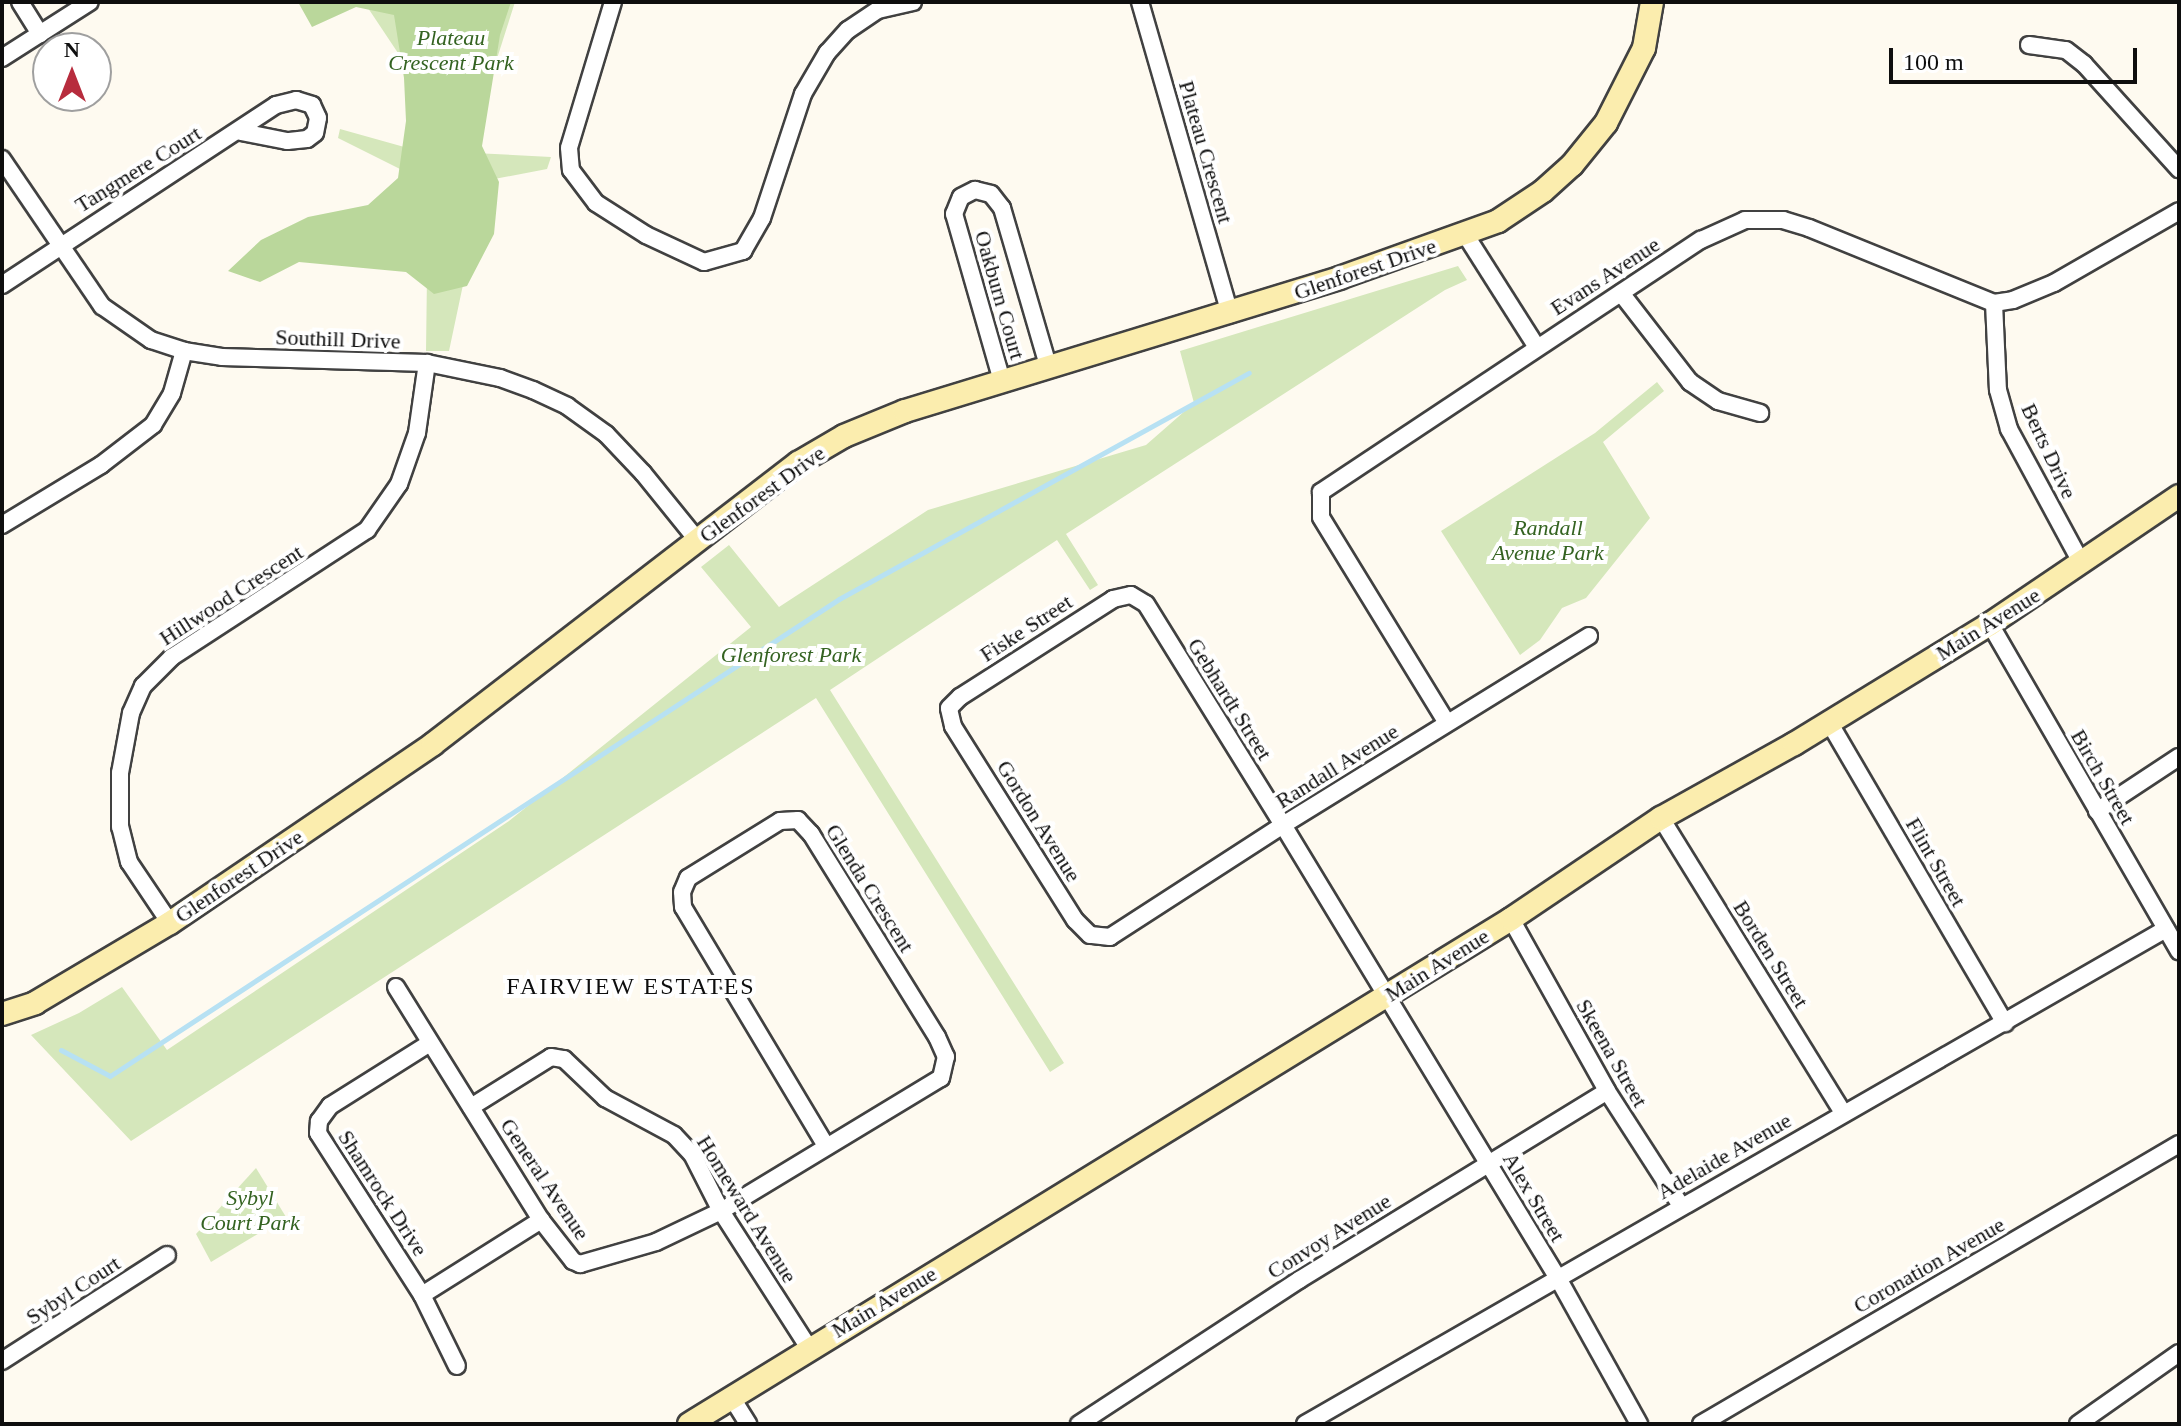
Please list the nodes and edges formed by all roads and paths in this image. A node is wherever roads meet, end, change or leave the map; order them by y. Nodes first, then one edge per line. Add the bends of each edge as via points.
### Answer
1 (20, 2) edge
2 (90, 2) edge
3 (613, 2) edge
4 (913, 2) edge
5 (1140, 2) edge
6 (1652, 2) edge
7 (39, 32) edge
8 (43, 32) edge
9 (32, 39) edge
10 (2029, 45) dead end
11 (2, 58) edge
12 (241, 132) dead end
13 (2, 159) edge
14 (2179, 169) edge
15 (2179, 211) edge
16 (1465, 234) junction
17 (59, 245) junction
18 (2, 285) edge
19 (1621, 293) junction
20 (1994, 303) junction
21 (1230, 314) junction
22 (1536, 346) junction
23 (184, 351) junction
24 (427, 363) junction
25 (1048, 365) junction
26 (1002, 381) junction
27 (1760, 413) dead end
28 (2178, 499) edge
29 (2, 525) edge
30 (698, 541) junction
31 (2082, 564) junction
32 (1131, 595) joint
33 (1990, 624) junction
34 (1589, 636) dead end
35 (949, 708) joint
36 (1829, 722) junction
37 (1447, 723) junction
38 (2179, 757) edge
39 (2097, 811) junction
40 (1661, 818) junction
41 (1283, 825) junction
42 (1511, 919) junction
43 (170, 923) junction
44 (2166, 929) junction
45 (1110, 937) joint
46 (2179, 951) edge
47 (396, 987) dead end
48 (1387, 996) junction
49 (2, 1014) edge
50 (2005, 1023) junction
51 (430, 1043) junction
52 (1607, 1091) junction
53 (471, 1107) junction
54 (1843, 1113) junction
55 (2179, 1144) edge
56 (826, 1146) junction
57 (1487, 1163) junction
58 (1681, 1206) junction
59 (721, 1211) junction
60 (541, 1220) junction
61 (167, 1255) dead end
62 (1559, 1280) junction
63 (422, 1295) junction
64 (809, 1348) junction
65 (2179, 1353) edge
66 (2, 1361) edge
67 (457, 1366) dead end
68 (732, 1398) junction
69 (689, 1424) edge
70 (748, 1424) edge
71 (1079, 1424) edge
72 (1305, 1424) edge
73 (1639, 1424) edge
74 (1701, 1424) edge
75 (2078, 1424) edge

1 - 7 street
2 - 8 street
3 - 4 street via 569,148 571,170 596,203 646,235 704,262 743,251 762,218 803,94 827,53 848,30 878,10
5 - 21 street, Plateau Crescent
6 - 16 street, Glenforest Drive via 1644,48 1593,141 1543,191 1498,221
9 - 11 street
10 - 14 street via 2066,50 2084,64
12 - 17 street, Tangmere Court
13 - 17 street, Southill Drive
15 - 20 street via 2054,283
16 - 21 street, Glenforest Drive
16 - 22 street
17 - 18 street, Tangmere Court
17 - 23 street, Southill Drive via 102,306 151,340
19 - 20 street, Evans Avenue via 1725,226 1764,217 1809,228
19 - 22 street, Evans Avenue
19 - 27 street via 1690,382 1718,401
20 - 31 street, Berts Drive via 1998,390 2009,429
21 - 25 street, Glenforest Drive
22 - 37 street, Evans Avenue via 1321,492 1321,517
23 - 24 street, Southill Drive via 222,357
23 - 29 street via 172,393 153,425 101,465
24 - 30 street, Southill Drive via 500,378 567,406 606,434
24 - 43 street, Hillwood Crescent via 417,433 399,484 367,530 172,657 143,686 131,713 120,773 120,827 129,862
25 - 26 street, Glenforest Drive
25 - 26 street, Oakburn Court via 1002,208 991,194 975,190 961,197 954,214
26 - 30 street, Glenforest Drive via 844,436 798,463
28 - 31 street, Main Avenue
30 - 43 street, Glenforest Drive via 433,744
31 - 33 street, Main Avenue
32 - 35 street, Fiske Street via 1113,599
32 - 41 street, Gebhardt Street via 1146,604
33 - 36 street, Main Avenue
33 - 39 street, Birch Street
34 - 37 street, Randall Avenue
35 - 45 street, Gordon Avenue via 953,726 1075,920 1090,935
36 - 40 street, Main Avenue
36 - 50 street, Flint Street
37 - 41 street, Randall Avenue
38 - 39 street
39 - 44 street, Birch Street
40 - 42 street, Main Avenue
40 - 54 street, Borden Street
41 - 45 street, Randall Avenue
41 - 48 street, Gebhardt Street
42 - 48 street, Main Avenue
42 - 52 street, Skeena Street
43 - 49 street, Glenforest Drive via 35,1003
44 - 46 street, Birch Street
44 - 50 street, Adelaide Avenue
47 - 51 street, General Avenue
48 - 57 street, Alex Street
48 - 64 street, Main Avenue
50 - 54 street, Adelaide Avenue
51 - 53 street, General Avenue
51 - 63 street, Shamrock Drive via 330,1106 318,1133
52 - 57 street, Convoy Avenue
52 - 58 street, Skeena Street
53 - 59 street, Homeward Avenue via 551,1057 564,1059 605,1098 674,1135 692,1154
53 - 60 street, General Avenue
54 - 58 street, Adelaide Avenue
55 - 74 street, Coronation Avenue
56 - 56 street, Glenda Crescent via 941,1078 946,1057 811,834 798,820 780,821 688,878 683,907
56 - 59 street, Glenda Crescent
57 - 62 street, Alex Street
57 - 71 street, Convoy Avenue
58 - 62 street, Adelaide Avenue
59 - 60 street, General Avenue via 656,1242 580,1264
59 - 64 street, Homeward Avenue
60 - 63 street
61 - 66 street, Sybyl Court
62 - 72 street, Adelaide Avenue
62 - 73 street, Alex Street
63 - 67 street, Shamrock Drive
64 - 68 street, Main Avenue
65 - 75 street
68 - 69 street, Main Avenue
68 - 70 street

